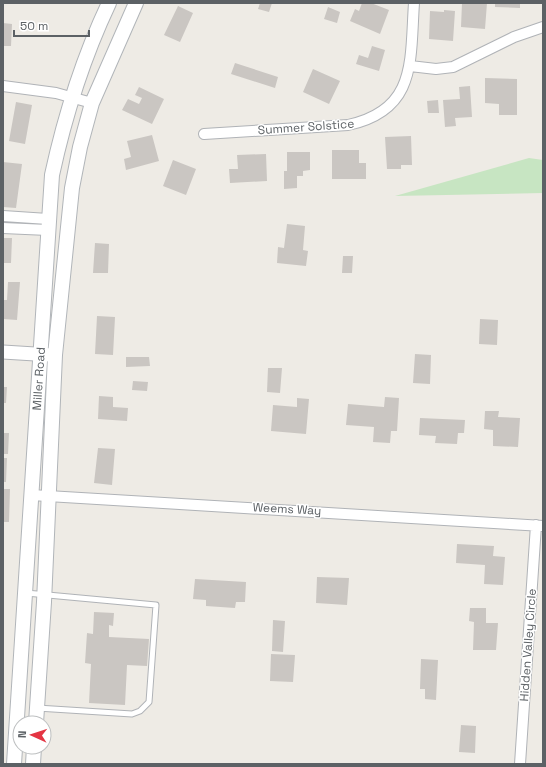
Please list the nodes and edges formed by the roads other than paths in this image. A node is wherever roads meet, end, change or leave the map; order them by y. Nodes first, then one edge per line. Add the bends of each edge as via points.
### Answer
1 (109, 3) edge
2 (136, 3) edge
3 (414, 3) edge
4 (543, 27) edge
5 (410, 66) junction
6 (3, 86) edge
7 (71, 97) junction
8 (92, 103) junction
9 (204, 134) dead end
10 (3, 216) edge
11 (48, 224) junction
12 (3, 228) edge
13 (3, 352) edge
14 (40, 354) junction
15 (55, 355) junction
16 (31, 495) junction
17 (49, 496) junction
18 (539, 525) edge
19 (25, 593) junction
20 (44, 595) junction
21 (37, 708) junction
22 (37, 715) edge
23 (14, 764) edge
24 (520, 764) edge

1 - 7 main road, Miller Road via 95,32
2 - 8 main road, Miller Road
3 - 5 street, Summer Solstice
4 - 5 street via 514,36 452,67 436,69
5 - 9 street, Summer Solstice via 399,97 384,112 367,121 348,125
6 - 7 street via 30,88
7 - 8 street
7 - 11 main road, Miller Road via 52,175
8 - 15 main road, Miller Road via 72,188
10 - 11 street
11 - 12 street
11 - 14 main road, Miller Road
13 - 14 street
14 - 15 street
14 - 16 main road, Miller Road
15 - 17 main road, Miller Road
16 - 17 street, Weems Way
16 - 19 main road, Miller Road
17 - 18 street, Weems Way
17 - 20 main road, Miller Road
18 - 24 street, Hidden Valley Circle
19 - 20 lane
19 - 23 main road, Miller Road
20 - 21 main road, Miller Road
20 - 21 lane via 156,605 149,702 140,711 132,714
21 - 22 main road, Miller Road

